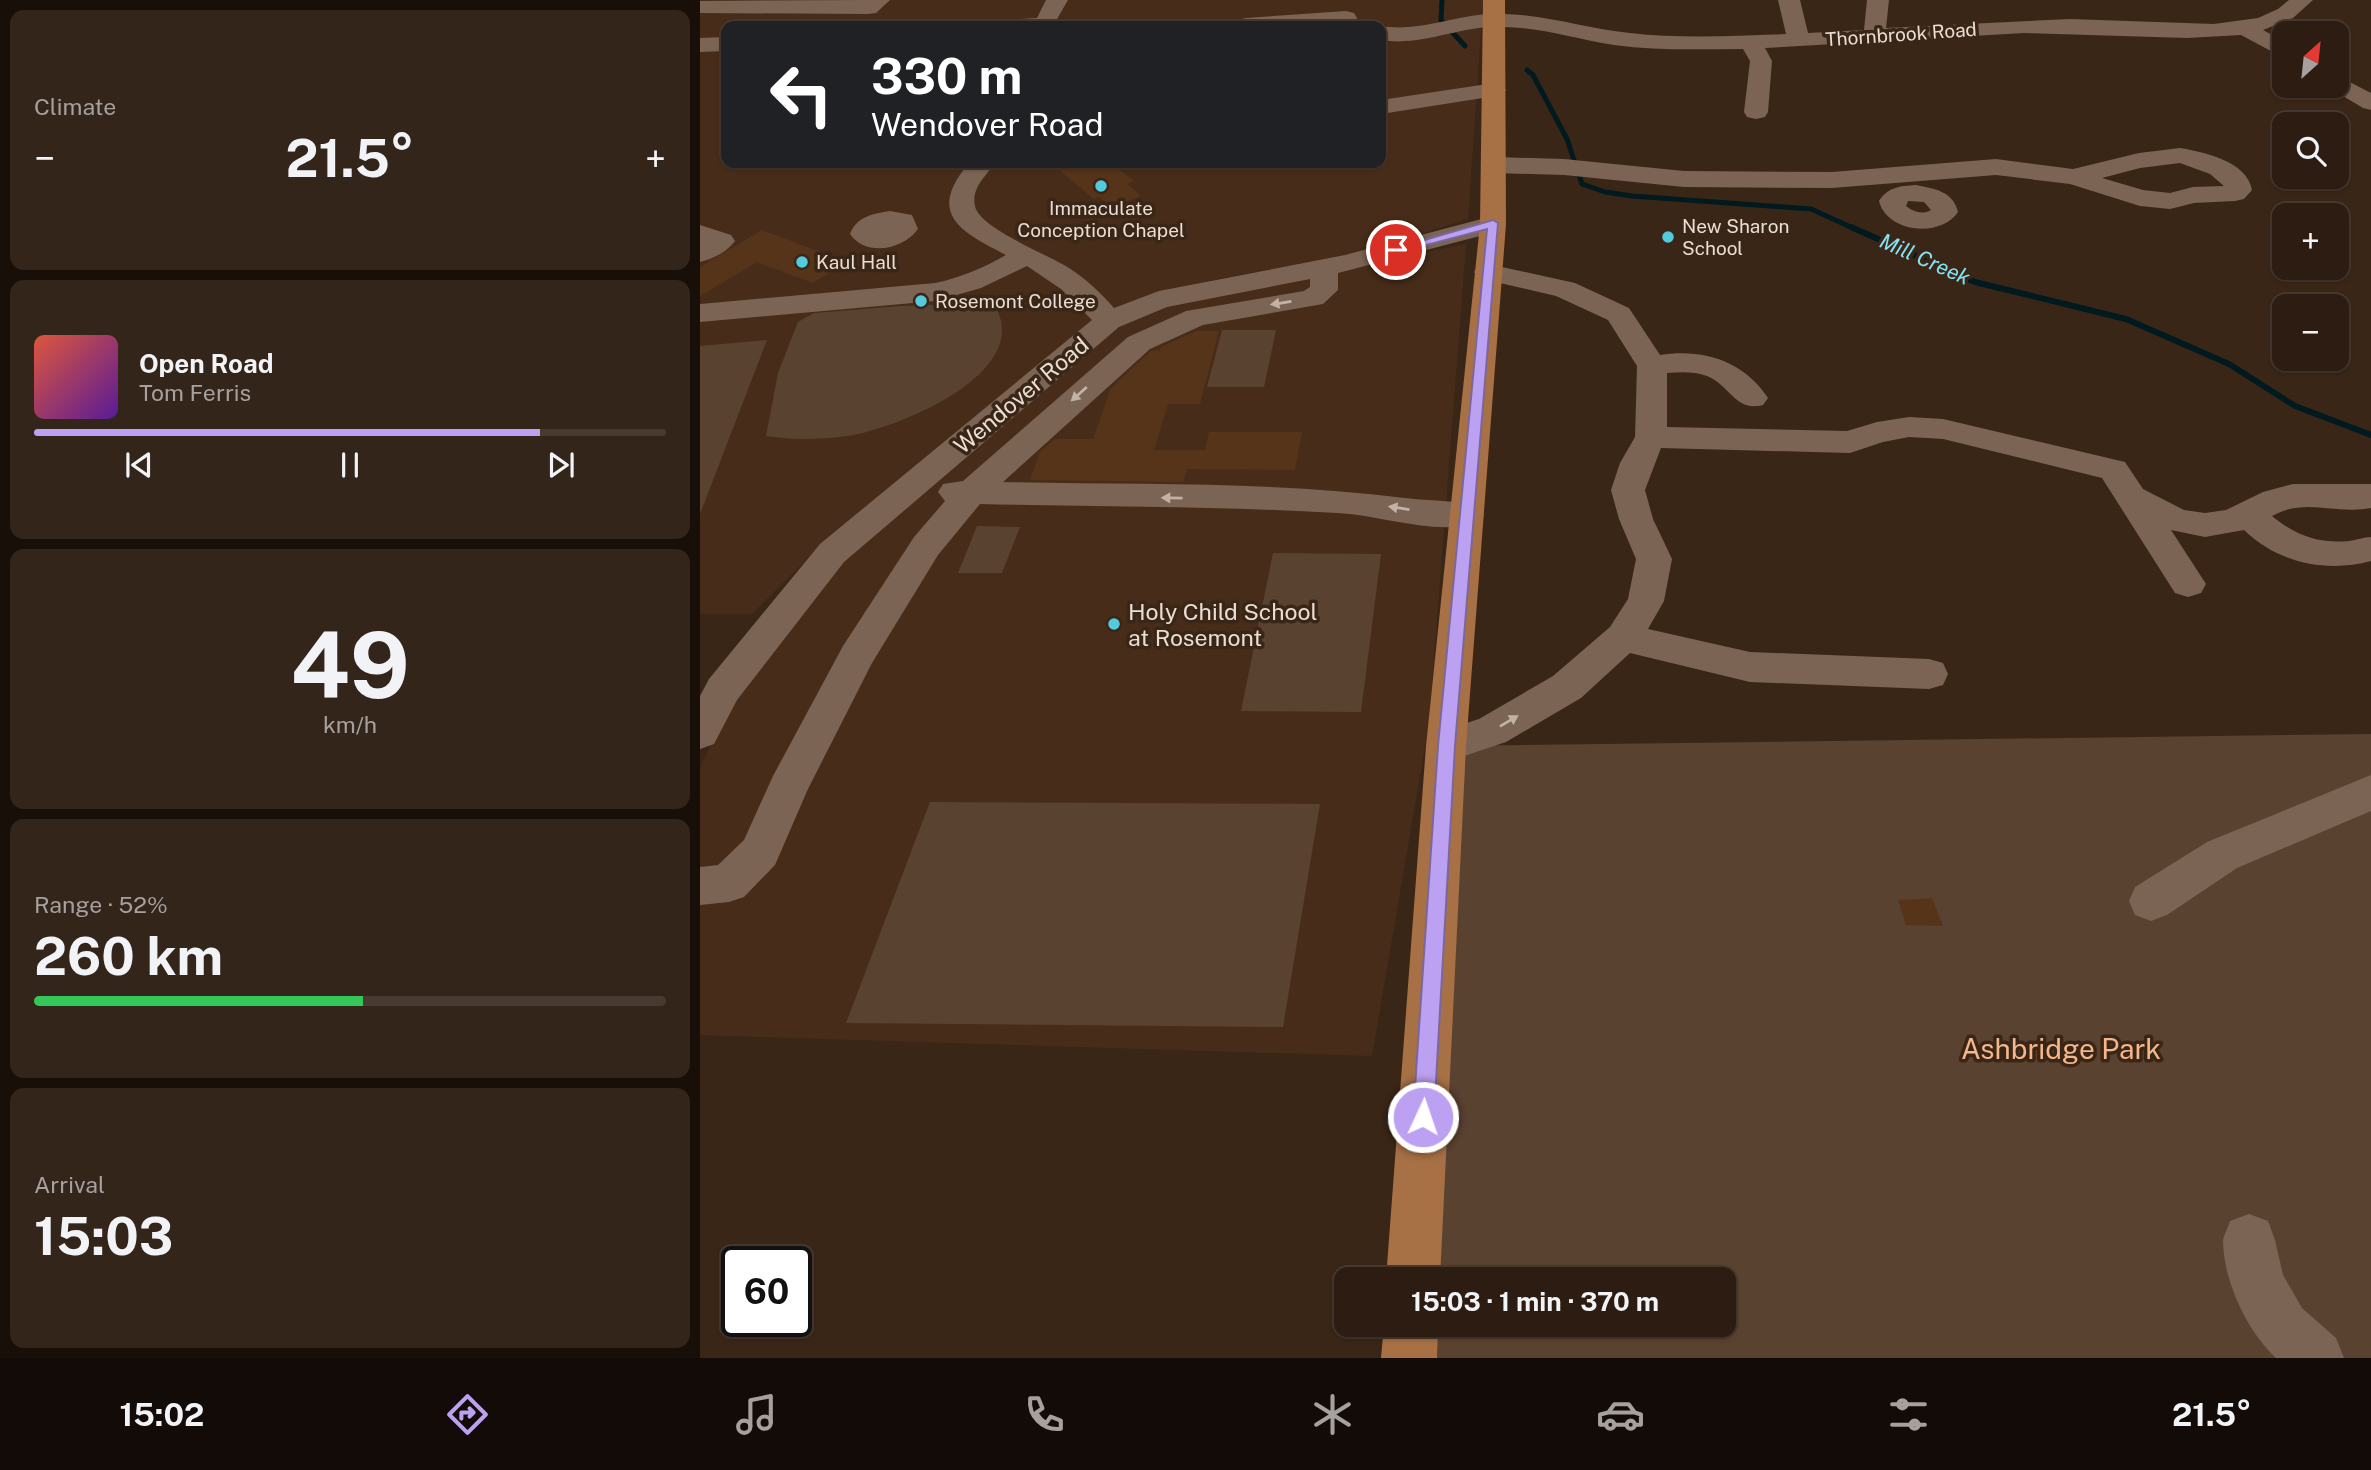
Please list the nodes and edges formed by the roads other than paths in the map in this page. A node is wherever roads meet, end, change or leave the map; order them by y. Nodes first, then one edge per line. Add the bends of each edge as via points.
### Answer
1 (1057, 0) edge
2 (1789, 0) edge
3 (1878, 0) edge
4 (2049, 0) edge
5 (2302, 0) edge
6 (874, 4) edge
7 (700, 7) edge
8 (843, 11) edge
9 (1487, 14) edge
10 (1346, 15) edge
11 (993, 17) edge
12 (1027, 21) edge
13 (1045, 21) edge
14 (1279, 21) edge
15 (2059, 24) junction
16 (2243, 27) junction
17 (1874, 36) junction
18 (1386, 38) edge
19 (1798, 40) junction
20 (1751, 42) junction
21 (721, 44) edge
22 (2272, 44) edge
23 (700, 45) edge
24 (1494, 90) junction
25 (2349, 90) edge
26 (2371, 103) edge
27 (1386, 106) edge
28 (1756, 112) dead end
29 (977, 168) edge
30 (1494, 168) junction
31 (1576, 169) junction
32 (2073, 177) junction
33 (1901, 194) dead end
34 (1493, 223) junction
35 (927, 228) junction
36 (700, 233) edge
37 (700, 254) edge
38 (1026, 255) junction
39 (1324, 267) junction
40 (1489, 272) junction
41 (757, 288) dead end
42 (869, 298) junction
43 (806, 303) junction
44 (700, 313) edge
45 (1109, 321) junction
46 (1652, 366) junction
47 (1752, 397) dead end
48 (1651, 437) junction
49 (910, 488) junction
50 (970, 493) junction
51 (2130, 495) junction
52 (2371, 496) edge
53 (2249, 514) junction
54 (1467, 515) junction
55 (2370, 549) edge
56 (2188, 584) dead end
57 (1623, 637) junction
58 (1929, 674) dead end
59 (700, 733) edge
60 (1446, 746) junction
61 (2371, 792) edge
62 (700, 886) edge
63 (2151, 901) dead end
64 (2249, 1240) dead end
65 (1414, 1267) edge
66 (1410, 1337) edge
67 (1409, 1358) edge
68 (2316, 1358) edge

1 - 13 street
2 - 19 street
3 - 17 street
4 - 15 street
5 - 16 street, Thornbrook Road via 2288,14
6 - 8 street
7 - 8 street
9 - 18 street, Thornbrook Road via 1422,35
9 - 20 street, Thornbrook Road via 1618,39
9 - 24 main road
10 - 14 street
11 - 12 street
15 - 16 street, Thornbrook Road via 2193,32
15 - 17 street, Thornbrook Road
16 - 22 street
17 - 19 street, Thornbrook Road
19 - 20 street, Thornbrook Road
20 - 28 street via 1761,61
21 - 23 street
24 - 27 street
24 - 30 main road
25 - 26 street
29 - 35 street via 959,196 962,214
30 - 31 street
30 - 31 street via 1531,173
30 - 34 main road
31 - 32 street via 1684,178 1832,180 1996,167
31 - 33 street via 1678,185 1857,185
32 - 32 street via 2140,198 2170,201 2239,190 2225,170 2195,156 2160,155
34 - 39 street, Wendover Road
34 - 40 main road
35 - 38 street via 976,229
35 - 42 street via 889,265
36 - 37 street via 721,241
38 - 42 street via 965,287
38 - 45 street via 1086,293
39 - 45 street, Wendover Road via 1159,300
39 -> 50 street via 1324,290 1312,298 1196,317 1139,343
40 - 46 street via 1566,289 1619,314
40 - 54 main road
41 - 43 street
42 - 43 street
43 - 44 street
45 - 49 street, Wendover Road
46 - 47 street via 1692,362 1712,366 1730,374
46 - 48 street
48 - 51 street via 1850,442 1909,427 1943,429 2113,470
48 - 57 street via 1628,489 1654,559 1646,601
49 - 50 street
49 - 59 street, Wendover Road via 832,553 723,690
54 -> 50 street via 1339,501
50 - 62 street via 926,546 856,656 760,852 729,883
51 - 53 street via 2168,518 2191,524 2214,526
51 - 56 street
52 - 53 street via 2356,500 2292,495 2267,502
53 - 55 street via 2282,542 2306,551 2330,556
54 - 60 main road
57 - 58 street via 1750,667
60 -> 57 street via 1492,731 1567,687
60 - 65 main road
61 - 63 street via 2222,855
64 - 68 street via 2258,1284 2283,1327
66 - 67 main road

